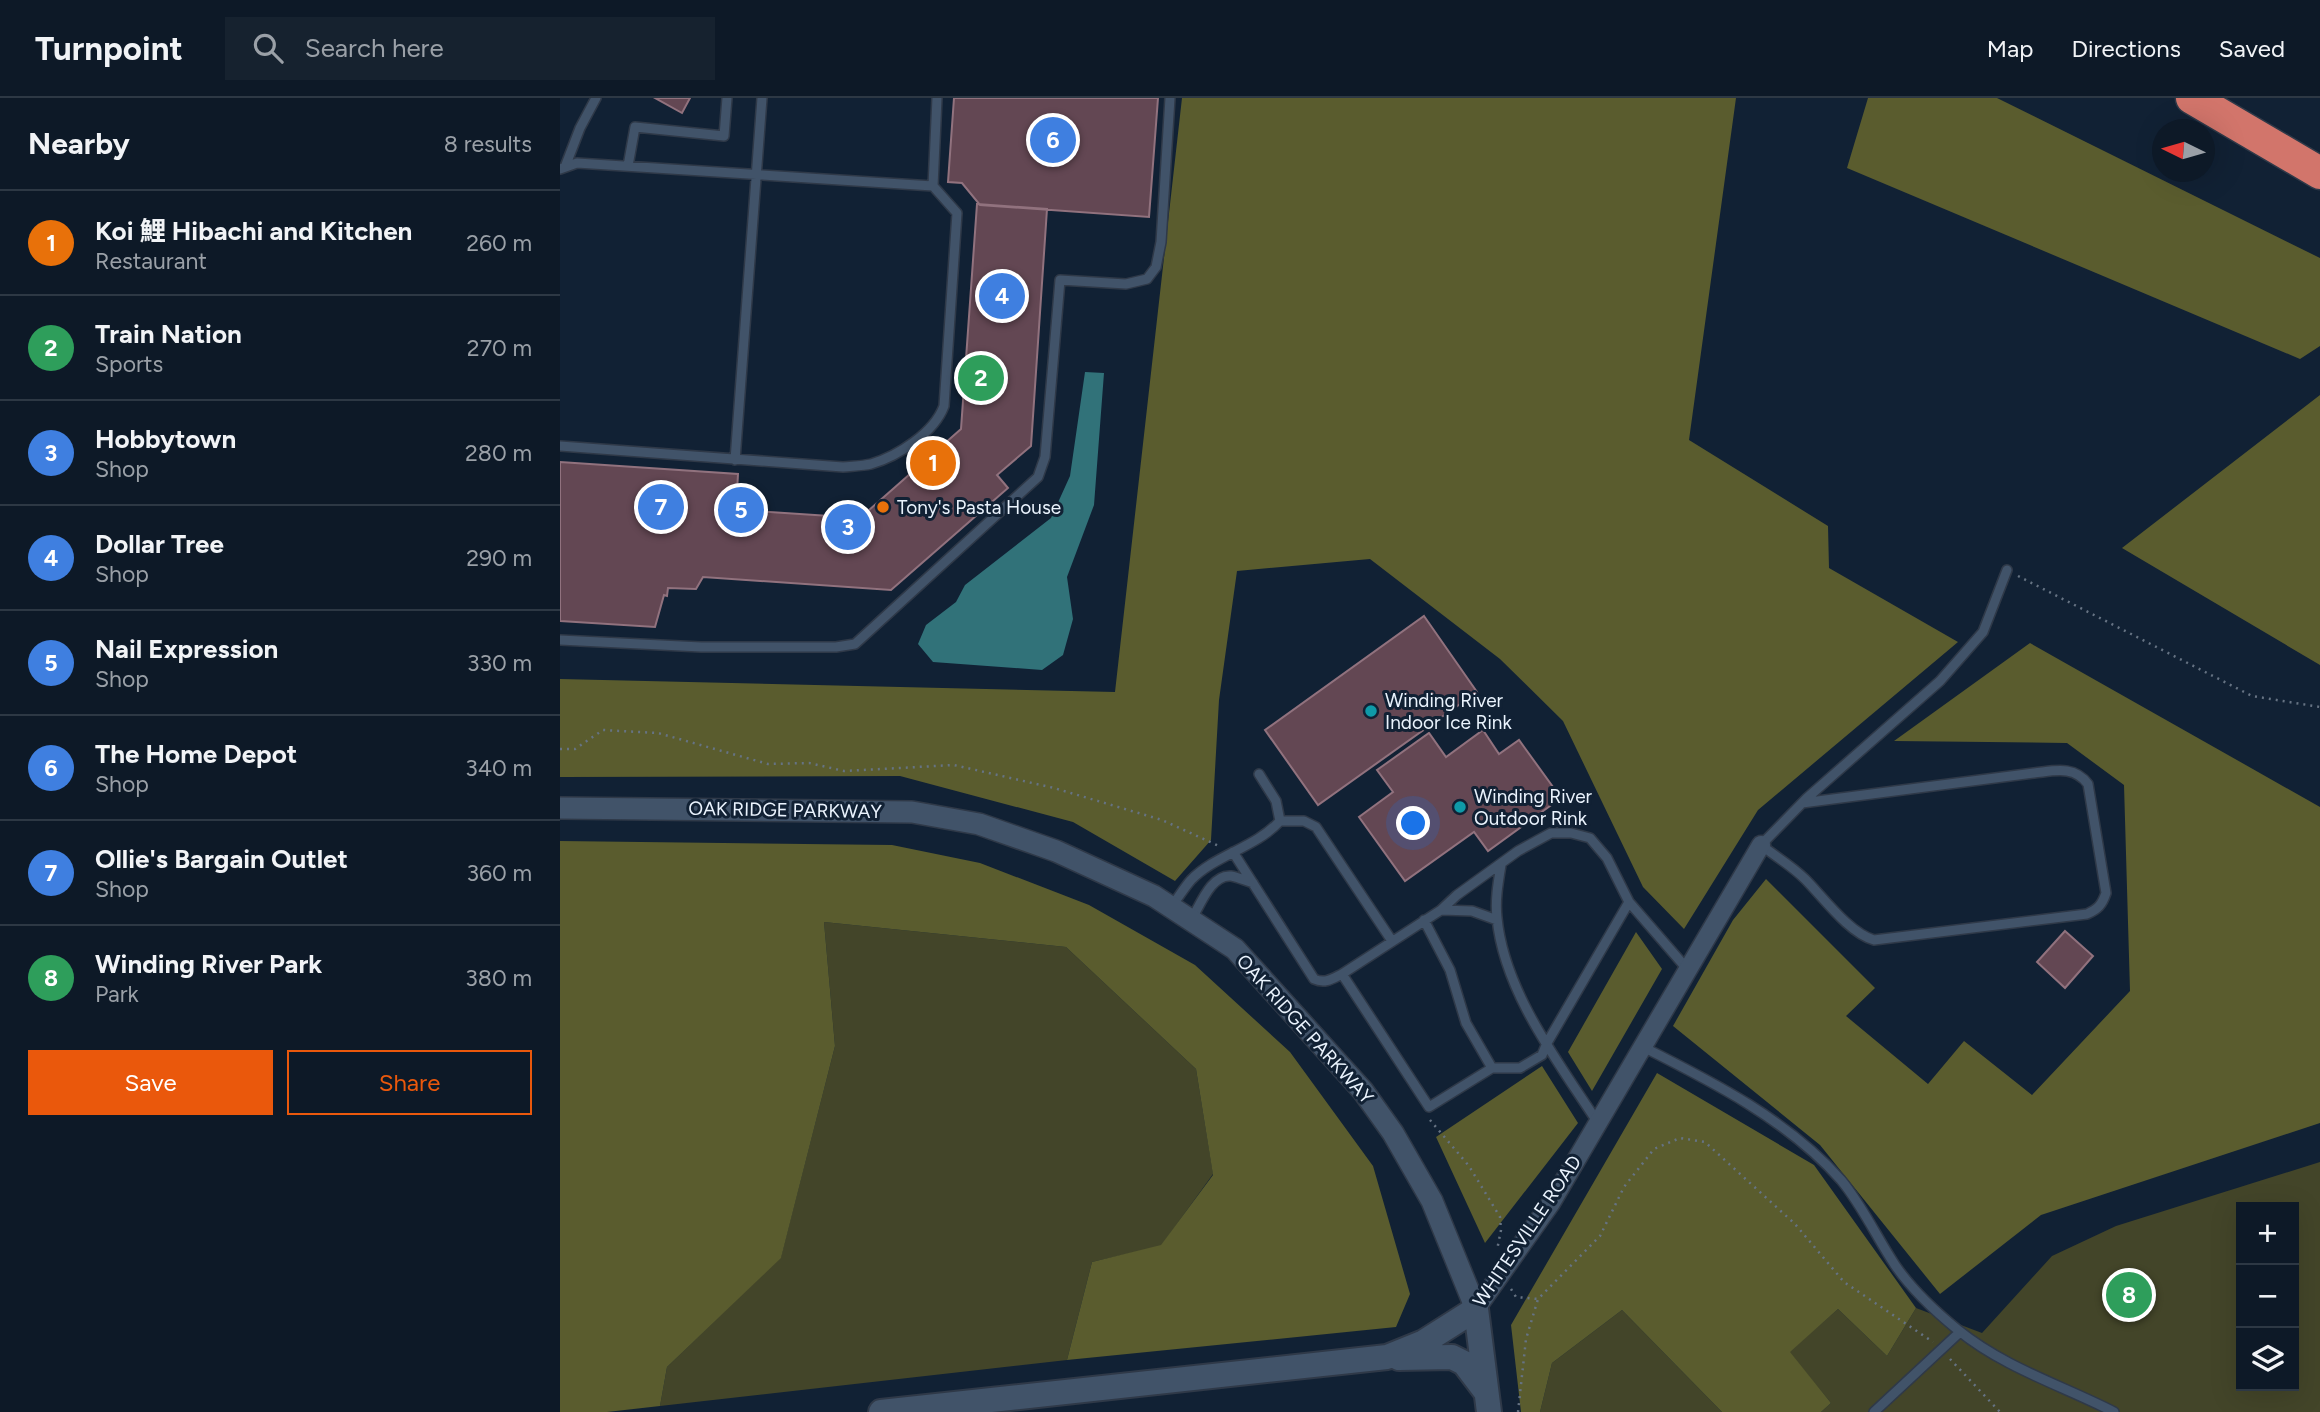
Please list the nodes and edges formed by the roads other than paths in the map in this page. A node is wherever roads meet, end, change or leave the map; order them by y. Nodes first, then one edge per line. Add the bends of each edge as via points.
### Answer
1 (596, 98) edge
2 (727, 98) edge
3 (762, 98) edge
4 (937, 98) edge
5 (1170, 98) edge
6 (2192, 98) edge
7 (628, 166) junction
8 (563, 168) edge
9 (2318, 168) edge
10 (757, 176) junction
11 (933, 186) junction
12 (560, 446) edge
13 (735, 460) junction
14 (2007, 570) road end
15 (560, 640) edge
16 (1259, 774) dead end
17 (1802, 803) junction
18 (560, 808) edge
19 (1280, 821) junction
20 (1761, 845) junction
21 (1233, 852) junction
22 (1501, 865) junction
23 (1253, 883) junction
24 (1629, 902) junction
25 (1171, 907) junction
26 (1441, 910) junction
27 (1191, 920) junction
28 (1424, 920) junction
29 (1497, 920) junction
30 (1392, 941) junction
31 (1688, 970) junction
32 (1342, 974) junction
33 (1547, 1043) junction
34 (1643, 1047) junction
35 (1492, 1068) junction
36 (1598, 1123) junction
37 (1476, 1309) junction
38 (1960, 1332) junction
39 (1387, 1357) junction
40 (1488, 1402) edge
41 (881, 1412) edge
42 (1874, 1412) edge
43 (2114, 1412) edge

1 - 8 lane
2 - 7 lane via 724,136 635,127
3 - 10 lane
4 - 11 lane
5 - 15 lane via 1156,267 1147,279 1126,284 1060,280 1045,457 1038,477 855,644 701,647
6 - 9 highway
7 - 8 lane via 578,163
7 - 10 lane
10 - 11 lane
10 - 13 lane
11 - 13 lane via 957,213 944,406 939,418 904,449 870,464 843,467
12 - 13 lane
14 - 17 lane via 1983,632 1966,652 1940,681
16 - 19 lane via 1276,801
17 - 20 lane
17 - 20 lane via 2067,770 2088,784 2106,893 2103,904 2087,914 1874,940 1865,938 1803,877
18 - 25 street, OAK RIDGE PARKWAY via 912,812 979,824 1056,850
19 - 21 lane
19 - 30 lane via 1304,821 1316,827
20 - 31 street, WHITESVILLE ROAD
21 - 23 lane
21 - 25 lane via 1192,878
22 - 24 lane via 1552,833 1571,832 1590,838 1607,858
22 - 26 lane
22 - 29 lane
23 - 27 lane via 1231,876 1216,881
23 - 32 lane via 1314,979 1329,981
24 - 31 lane
24 - 33 lane
25 - 27 street, OAK RIDGE PARKWAY
26 - 28 lane
26 - 29 lane
27 - 37 street, OAK RIDGE PARKWAY via 1235,949 1363,1091 1432,1201
28 - 30 lane
28 - 35 lane via 1450,970 1466,1023
29 - 33 lane via 1510,971
30 - 32 lane
31 - 34 street, WHITESVILLE ROAD
32 - 35 lane via 1429,1107
33 - 35 lane via 1542,1055 1520,1068
33 - 36 lane
34 - 36 street, WHITESVILLE ROAD
34 - 38 lane via 1719,1085 1813,1150 1843,1183 1897,1268
36 - 37 street, WHITESVILLE ROAD via 1551,1203
37 - 39 main road, WHITESVILLE ROAD via 1424,1342
37 - 40 main road, OAK RIDGE PARKWAY
38 - 42 lane
38 - 43 lane via 2027,1374
39 - 40 main road via 1452,1357 1464,1363
39 - 41 main road, WHITESVILLE ROAD

